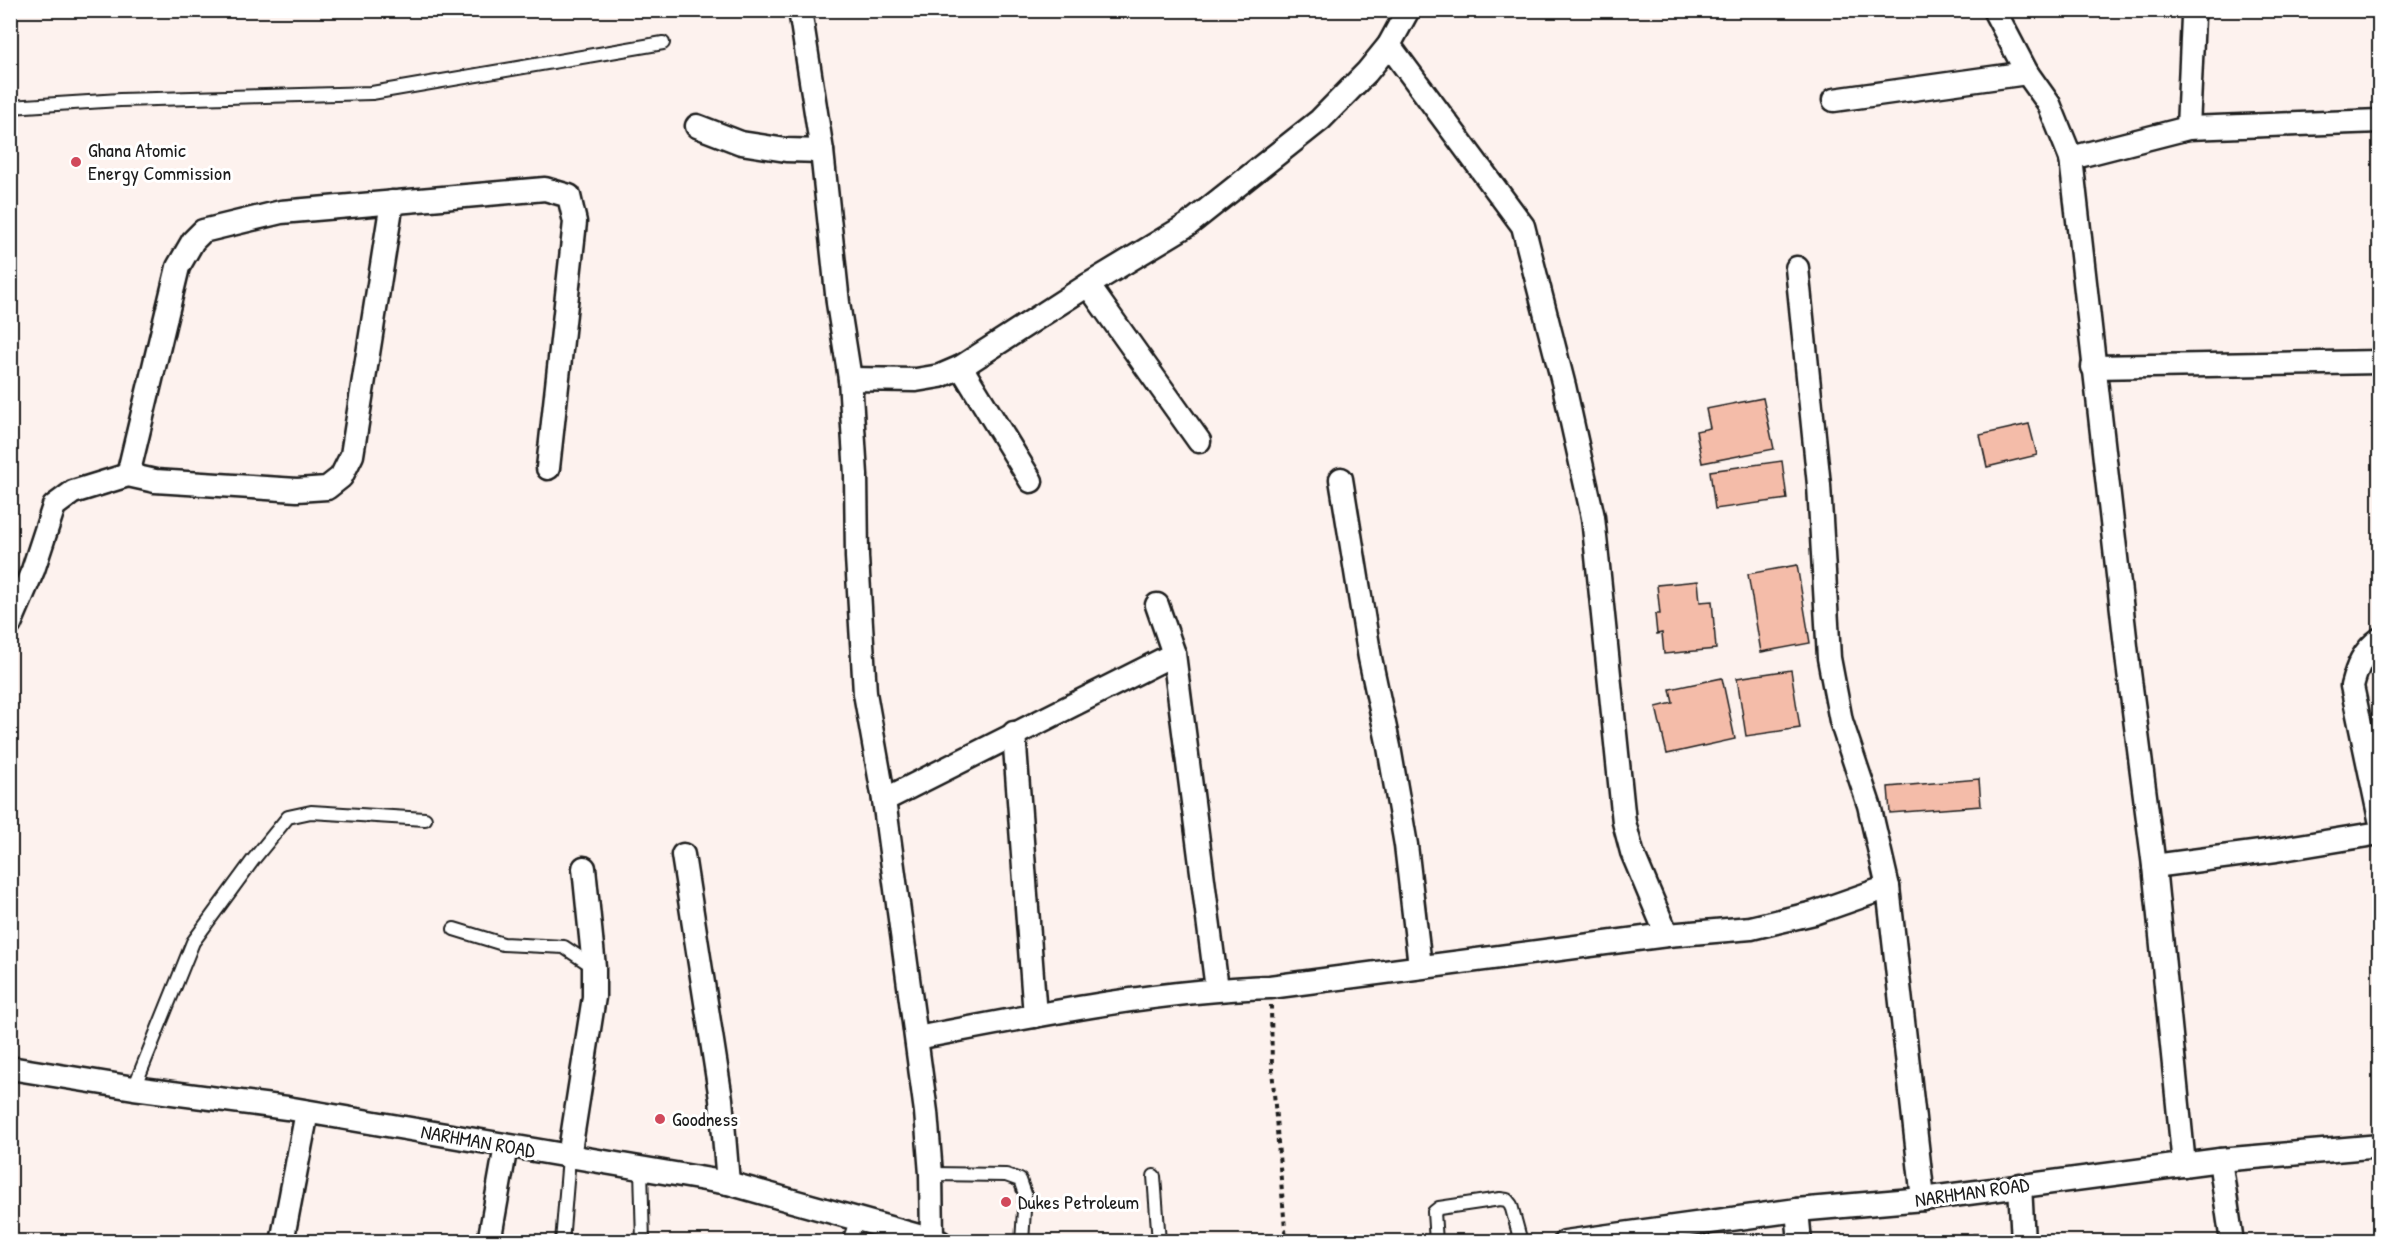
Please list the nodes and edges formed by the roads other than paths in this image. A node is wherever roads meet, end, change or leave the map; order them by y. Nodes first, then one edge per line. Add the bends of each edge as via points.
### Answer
1 (800, 10) edge
2 (1408, 10) edge
3 (1994, 10) edge
4 (2196, 10) edge
5 (663, 43) dead end
6 (1389, 45) junction
7 (2027, 73) junction
8 (1834, 100) dead end
9 (10, 107) edge
10 (2379, 121) edge
11 (697, 126) dead end
12 (2188, 128) junction
13 (822, 151) junction
14 (2071, 158) junction
15 (392, 202) junction
16 (1797, 268) dead end
17 (1088, 285) junction
18 (2379, 362) edge
19 (961, 367) junction
20 (2093, 367) junction
21 (850, 379) junction
22 (1199, 441) dead end
23 (548, 468) dead end
24 (128, 475) junction
25 (1341, 479) dead end
26 (1031, 482) dead end
27 (1157, 604) dead end
28 (10, 624) edge
29 (2379, 639) edge
30 (1174, 654) junction
31 (1014, 733) junction
32 (884, 800) junction
33 (425, 819) dead end
34 (2379, 819) edge
35 (2379, 833) edge
36 (683, 855) dead end
37 (2154, 866) junction
38 (584, 868) dead end
39 (1888, 887) junction
40 (453, 928) dead end
41 (1667, 935) junction
42 (1420, 966) junction
43 (594, 967) junction
44 (1217, 989) junction
45 (1035, 1016) junction
46 (917, 1038) junction
47 (10, 1068) edge
48 (134, 1088) junction
49 (307, 1112) junction
50 (506, 1146) junction
51 (2379, 1146) edge
52 (569, 1157) junction
53 (2220, 1160) junction
54 (2184, 1165) junction
55 (641, 1169) junction
56 (931, 1174) junction
57 (1154, 1176) dead end
58 (728, 1183) junction
59 (2020, 1185) junction
60 (1923, 1199) junction
61 (1797, 1210) junction
62 (857, 1218) junction
63 (936, 1240) edge
64 (1571, 1241) edge
65 (282, 1242) edge
66 (489, 1242) edge
67 (562, 1242) edge
68 (643, 1242) edge
69 (849, 1242) edge
70 (1022, 1242) edge
71 (1159, 1242) edge
72 (1436, 1242) edge
73 (1521, 1242) edge
74 (1800, 1242) edge
75 (2023, 1242) edge
76 (2232, 1242) edge

1 - 13 street
2 - 6 street
3 - 7 street
4 - 12 street
5 - 9 lane via 372,93
6 - 17 street via 1320,120 1278,154 1189,224
6 - 41 street via 1523,226 1593,517 1624,822 1632,852
7 - 8 street
7 - 14 street via 2049,104
10 - 12 street
11 - 13 street via 741,143
12 - 14 street
13 - 21 street
14 - 20 street
15 - 23 street via 545,189 569,196 575,222
15 - 24 street via 281,212 203,231 193,241 177,267
15 - 24 street via 352,455 341,477 327,488 297,490
16 - 39 street via 1819,485 1829,658 1841,721 1869,805
17 - 19 street
17 - 22 street
18 - 20 street
19 - 21 street via 916,380
19 - 26 street
20 - 37 street
21 - 32 street via 865,693
24 - 28 street via 73,492 54,506
25 - 42 street via 1406,845
27 - 30 street
29 - 34 street via 2358,665 2352,686
30 - 31 street
30 - 44 street
31 - 32 street
31 - 45 street
32 - 46 street
33 - 48 lane via 311,812 288,817 194,942
35 - 37 street
36 - 58 street via 722,1099
37 - 54 street
38 - 43 street
39 - 41 street via 1814,913 1751,928
39 - 60 street
40 - 43 lane via 503,944 564,947
41 - 42 street
42 - 44 street via 1270,987
43 - 52 street via 591,1018
44 - 45 street
45 - 46 street
46 - 56 street
47 - 48 street, NARHMAN ROAD
48 - 49 street, NARHMAN ROAD
49 - 50 street, NARHMAN ROAD
49 - 65 street
50 - 52 street, NARHMAN ROAD
50 - 66 street
51 - 53 street, NARHMAN ROAD
52 - 55 street, NARHMAN ROAD
52 - 67 lane
53 - 54 street, NARHMAN ROAD
53 - 76 street
54 - 59 street, NARHMAN ROAD
55 - 58 street, NARHMAN ROAD
55 - 68 lane
56 - 63 street
56 - 70 lane via 1006,1175 1020,1180 1025,1194
57 - 71 lane
58 - 62 street, NARHMAN ROAD
59 - 60 street, NARHMAN ROAD
59 - 75 street
60 - 61 street, NARHMAN ROAD
61 - 64 street, NARHMAN ROAD
61 - 74 street
62 - 63 street, NARHMAN ROAD
62 - 69 lane
72 - 73 lane via 1433,1220 1439,1208 1500,1199 1511,1205

